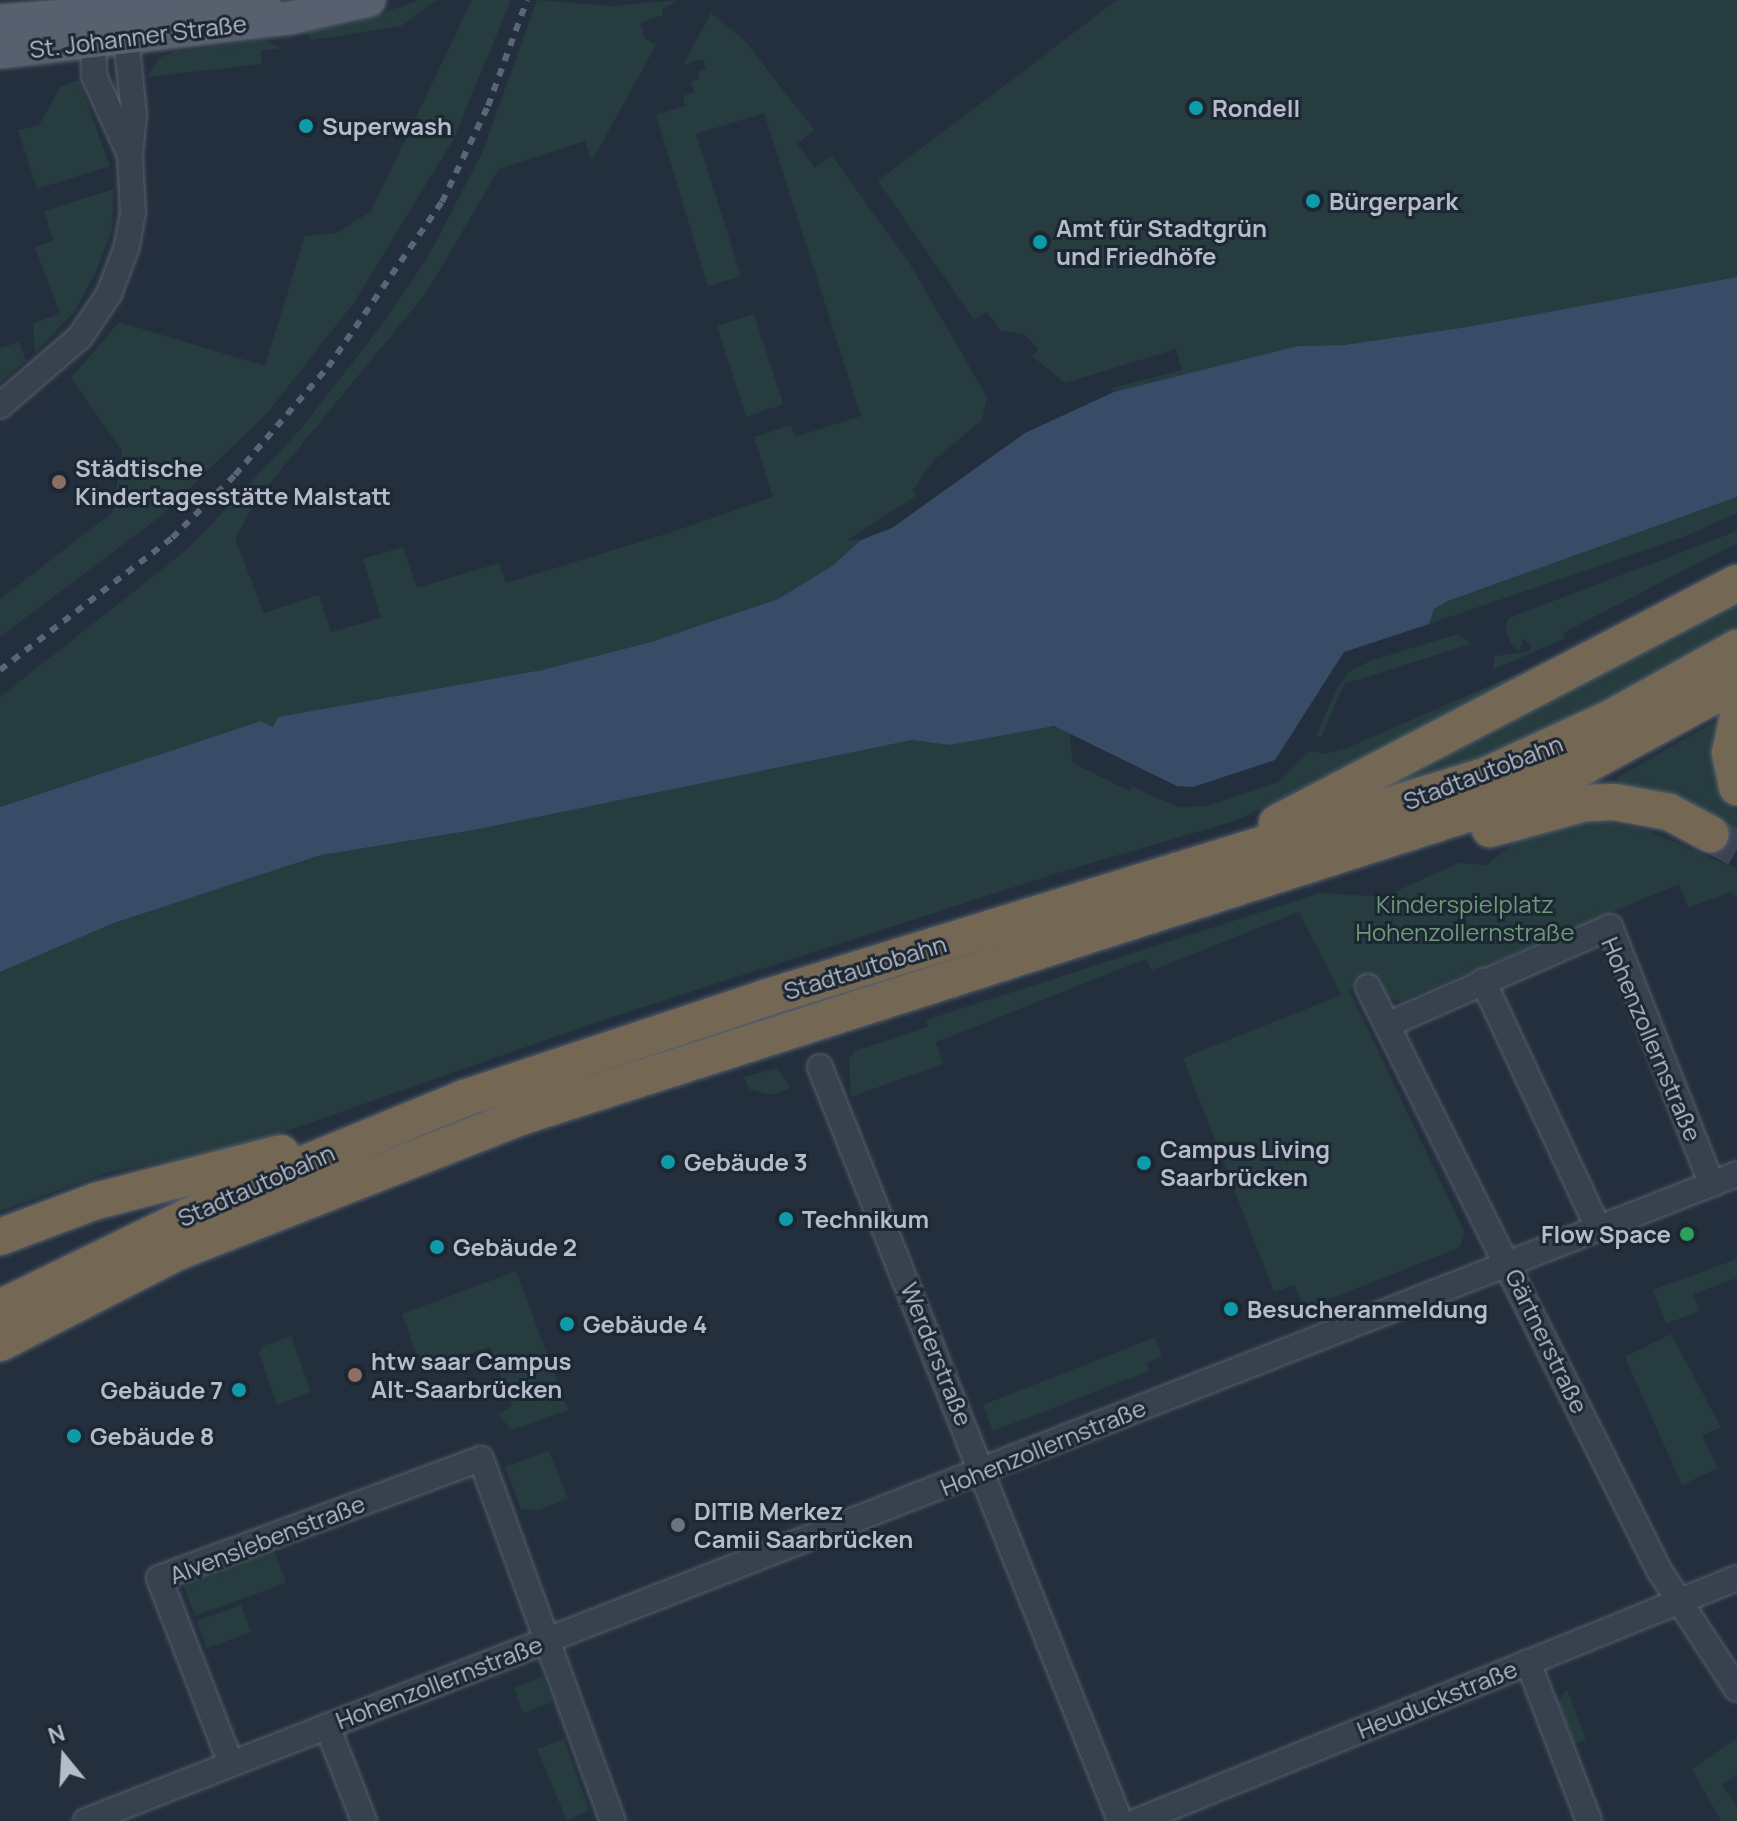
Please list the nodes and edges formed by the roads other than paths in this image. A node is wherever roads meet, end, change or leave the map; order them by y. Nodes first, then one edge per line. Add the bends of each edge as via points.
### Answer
1 (263, 0) edge
2 (369, 0) edge
3 (112, 4) edge
4 (0, 21) edge
5 (126, 38) junction
6 (93, 40) junction
7 (0, 52) edge
8 (130, 155) junction
9 (0, 406) edge
10 (1737, 583) edge
11 (1737, 648) edge
12 (1737, 683) edge
13 (1737, 721) edge
14 (1737, 787) edge
15 (1710, 834) tunnel mouth
16 (1356, 852) junction
17 (1099, 896) junction
18 (1483, 981) junction
19 (1368, 987) dead end
20 (1387, 1025) junction
21 (820, 1067) dead end
22 (369, 1135) junction
23 (1737, 1174) edge
24 (1712, 1184) junction
25 (1598, 1228) junction
26 (0, 1237) edge
27 (1509, 1264) junction
28 (0, 1308) edge
29 (0, 1343) edge
30 (983, 1471) junction
31 (1737, 1578) edge
32 (1678, 1601) junction
33 (548, 1640) junction
34 (1528, 1662) junction
35 (1737, 1689) edge
36 (327, 1726) junction
37 (231, 1764) junction
38 (86, 1821) edge
39 (364, 1821) edge
40 (613, 1821) edge
41 (1120, 1821) edge
42 (1137, 1821) edge
43 (1589, 1821) edge

1 - 3 main road, St. Johanner Straße
2 - 5 main road, St. Johanner Straße via 290,18
3 - 4 main road, St. Johanner Straße
3 - 5 street
3 - 6 street
5 - 6 main road, St. Johanner Straße
5 - 8 street via 134,114
6 - 7 main road, St. Johanner Straße
6 - 8 street via 94,76
8 - 9 street via 133,213 109,294 80,337
10 - 17 highway via 1290,818
11 - 17 highway, Stadtautobahn via 1613,717 1485,776
12 - 16 highway, Stadtautobahn via 1575,771 1501,803
13 - 14 highway via 1730,753
15 - 16 highway via 1650,807 1585,803 1441,845
16 - 29 highway, Stadtautobahn via 517,1118 175,1253
17 - 22 highway, Stadtautobahn via 621,1045
18 - 20 street, Hohenzollernstraße
18 - 24 street, Hohenzollernstraße via 1610,927
18 - 25 street
19 - 20 street, Gärtnerstraße
20 - 27 street, Gärtnerstraße
21 - 30 street, Werderstraße
22 - 26 highway via 96,1201
22 - 28 highway, Stadtautobahn via 160,1228
23 - 24 street, Hohenzollernstraße
24 - 25 street, Hohenzollernstraße
25 - 27 street, Hohenzollernstraße
27 - 30 street, Hohenzollernstraße
27 - 32 street, Gärtnerstraße
30 - 33 street, Hohenzollernstraße
30 - 41 street, Werderstraße
31 - 32 street, Heuduckstraße
32 - 34 street, Heuduckstraße
32 - 35 street, Gärtnerstraße
33 - 36 street, Hohenzollernstraße
33 - 37 street, Alvenslebenstraße via 481,1459 159,1578
33 - 40 street
34 - 42 street, Heuduckstraße
34 - 43 street
36 - 37 street, Hohenzollernstraße
36 - 39 street
37 - 38 street, Hohenzollernstraße

